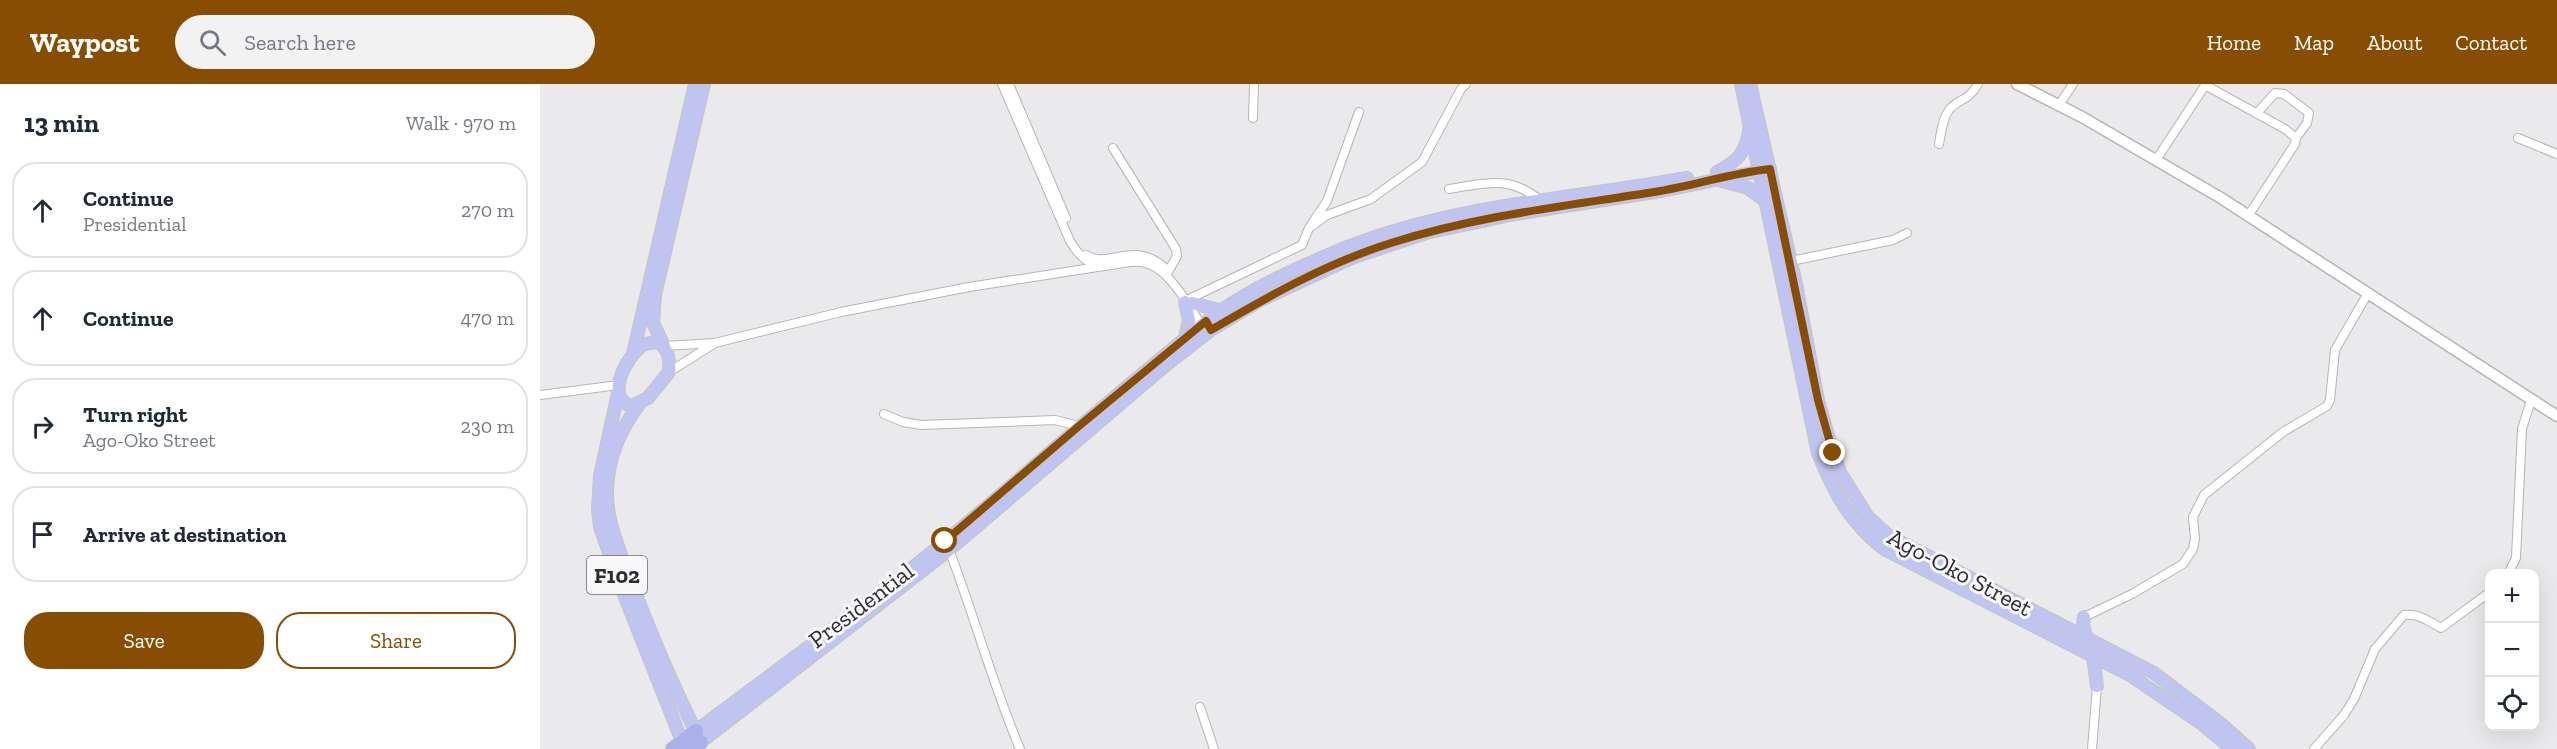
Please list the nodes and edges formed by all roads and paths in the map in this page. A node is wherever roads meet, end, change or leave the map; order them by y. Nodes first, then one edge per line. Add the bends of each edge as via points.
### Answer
1 (695, 84) edge
2 (704, 84) edge
3 (1002, 84) edge
4 (1010, 84) edge
5 (1254, 84) edge
6 (1466, 84) edge
7 (1741, 84) edge
8 (1750, 84) edge
9 (1978, 84) edge
10 (2017, 84) edge
11 (2073, 84) edge
12 (2206, 85) edge
13 (2059, 105) junction
14 (1359, 112) dead end
15 (2257, 113) junction
16 (1253, 118) dead end
17 (1749, 120) junction
18 (2296, 138) junction
19 (2518, 138) dead end
20 (1939, 144) dead end
21 (1113, 148) dead end
22 (2557, 154) edge
23 (2156, 160) junction
24 (1764, 166) junction
25 (1718, 176) junction
26 (1449, 189) dead end
27 (1540, 200) junction
28 (1767, 202) junction
29 (2248, 216) junction
30 (1309, 228) junction
31 (1907, 233) dead end
32 (1791, 261) junction
33 (1104, 266) junction
34 (1168, 272) junction
35 (2368, 293) junction
36 (1189, 301) junction
37 (1222, 311) junction
38 (1206, 328) junction
39 (1185, 339) junction
40 (715, 342) junction
41 (664, 346) junction
42 (633, 354) junction
43 (669, 372) junction
44 (618, 389) junction
45 (540, 395) edge
46 (2531, 400) junction
47 (640, 403) junction
48 (2552, 413) edge
49 (884, 414) dead end
50 (1079, 426) junction
51 (947, 545) junction
52 (2510, 569) edge
53 (2485, 596) edge
54 (2084, 617) junction
55 (2066, 628) junction
56 (2087, 638) junction
57 (2093, 657) junction
58 (2118, 669) junction
59 (2133, 670) junction
60 (2097, 686) junction
61 (1200, 707) dead end
62 (688, 744) edge
63 (1020, 749) edge
64 (1214, 749) edge
65 (2092, 749) edge
66 (2232, 749) edge
67 (2248, 749) edge
68 (2314, 749) edge

1 - 42 main road, F102
2 - 41 main road via 655,295 653,323
3 - 33 street via 1078,256
4 - 34 street via 1080,250 1098,260 1144,255 1158,261
5 - 16 street
6 - 30 street via 1422,162 1371,199 1327,215
7 - 17 main road
8 - 24 main road, Ago-Oko Street
9 - 20 street via 1972,94 1949,110
10 - 13 street
11 - 13 street
12 - 15 street
12 - 23 street
13 - 23 street
14 - 30 street via 1327,201
15 - 18 street
15 - 18 street via 2274,93 2284,94 2309,113
17 - 24 main road
17 - 25 main road via 1744,153
18 - 29 street
19 - 22 street
21 - 34 street via 1176,249 1177,256
23 - 29 street
24 - 25 main road
24 - 28 main road
24 - 32 main road, Ago-Oko Street
25 - 27 main road
25 - 28 main road via 1748,188
25 - 38 main road via 1510,215 1390,243 1292,284
26 - 27 street via 1504,182 1521,186
27 - 37 main road via 1430,221 1381,235 1282,277
28 - 57 main road via 1818,453 1850,518 1884,549
29 - 35 street
30 - 36 street via 1302,245
31 - 32 street via 1893,240
32 - 55 main road, Ago-Oko Street via 1818,400 1833,453 1840,474 1868,517 1889,536
33 - 36 street via 1136,262 1156,267
33 - 40 street via 841,312
34 - 36 street
35 - 46 street
35 - 54 street via 2335,350 2327,406 2283,432 2204,495 2193,517 2193,549 2183,564
36 - 37 main road
36 - 38 street
36 - 39 main road
37 - 38 main road
38 - 39 main road
38 - 51 main road
39 - 50 main road
40 - 41 street
40 - 43 street
41 - 42 main road via 657,342 646,344
41 - 43 main road
42 - 44 main road, F102
43 - 47 main road, F102
44 - 45 street
44 - 47 main road via 626,404
44 - 62 main road, F102 via 599,480 600,526 621,587
46 - 48 street
46 - 52 street via 2522,429 2516,558
47 - 62 main road, F102 via 617,439 608,477 608,508 617,544 682,706
49 - 50 street via 921,425 1055,420
50 - 51 main road
51 - 62 main road
51 - 63 street
53 - 68 street via 2441,628 2425,618 2404,615 2375,649 2344,715
54 - 55 main road
54 - 56 main road
55 - 56 main road, Ago-Oko Street
56 - 59 main road, Ago-Oko Street
57 - 58 main road
57 - 60 main road
58 - 59 main road
58 - 60 main road via 2104,675
59 - 66 main road via 2147,686
59 - 67 main road via 2154,674 2185,695
60 - 65 street
61 - 64 street

